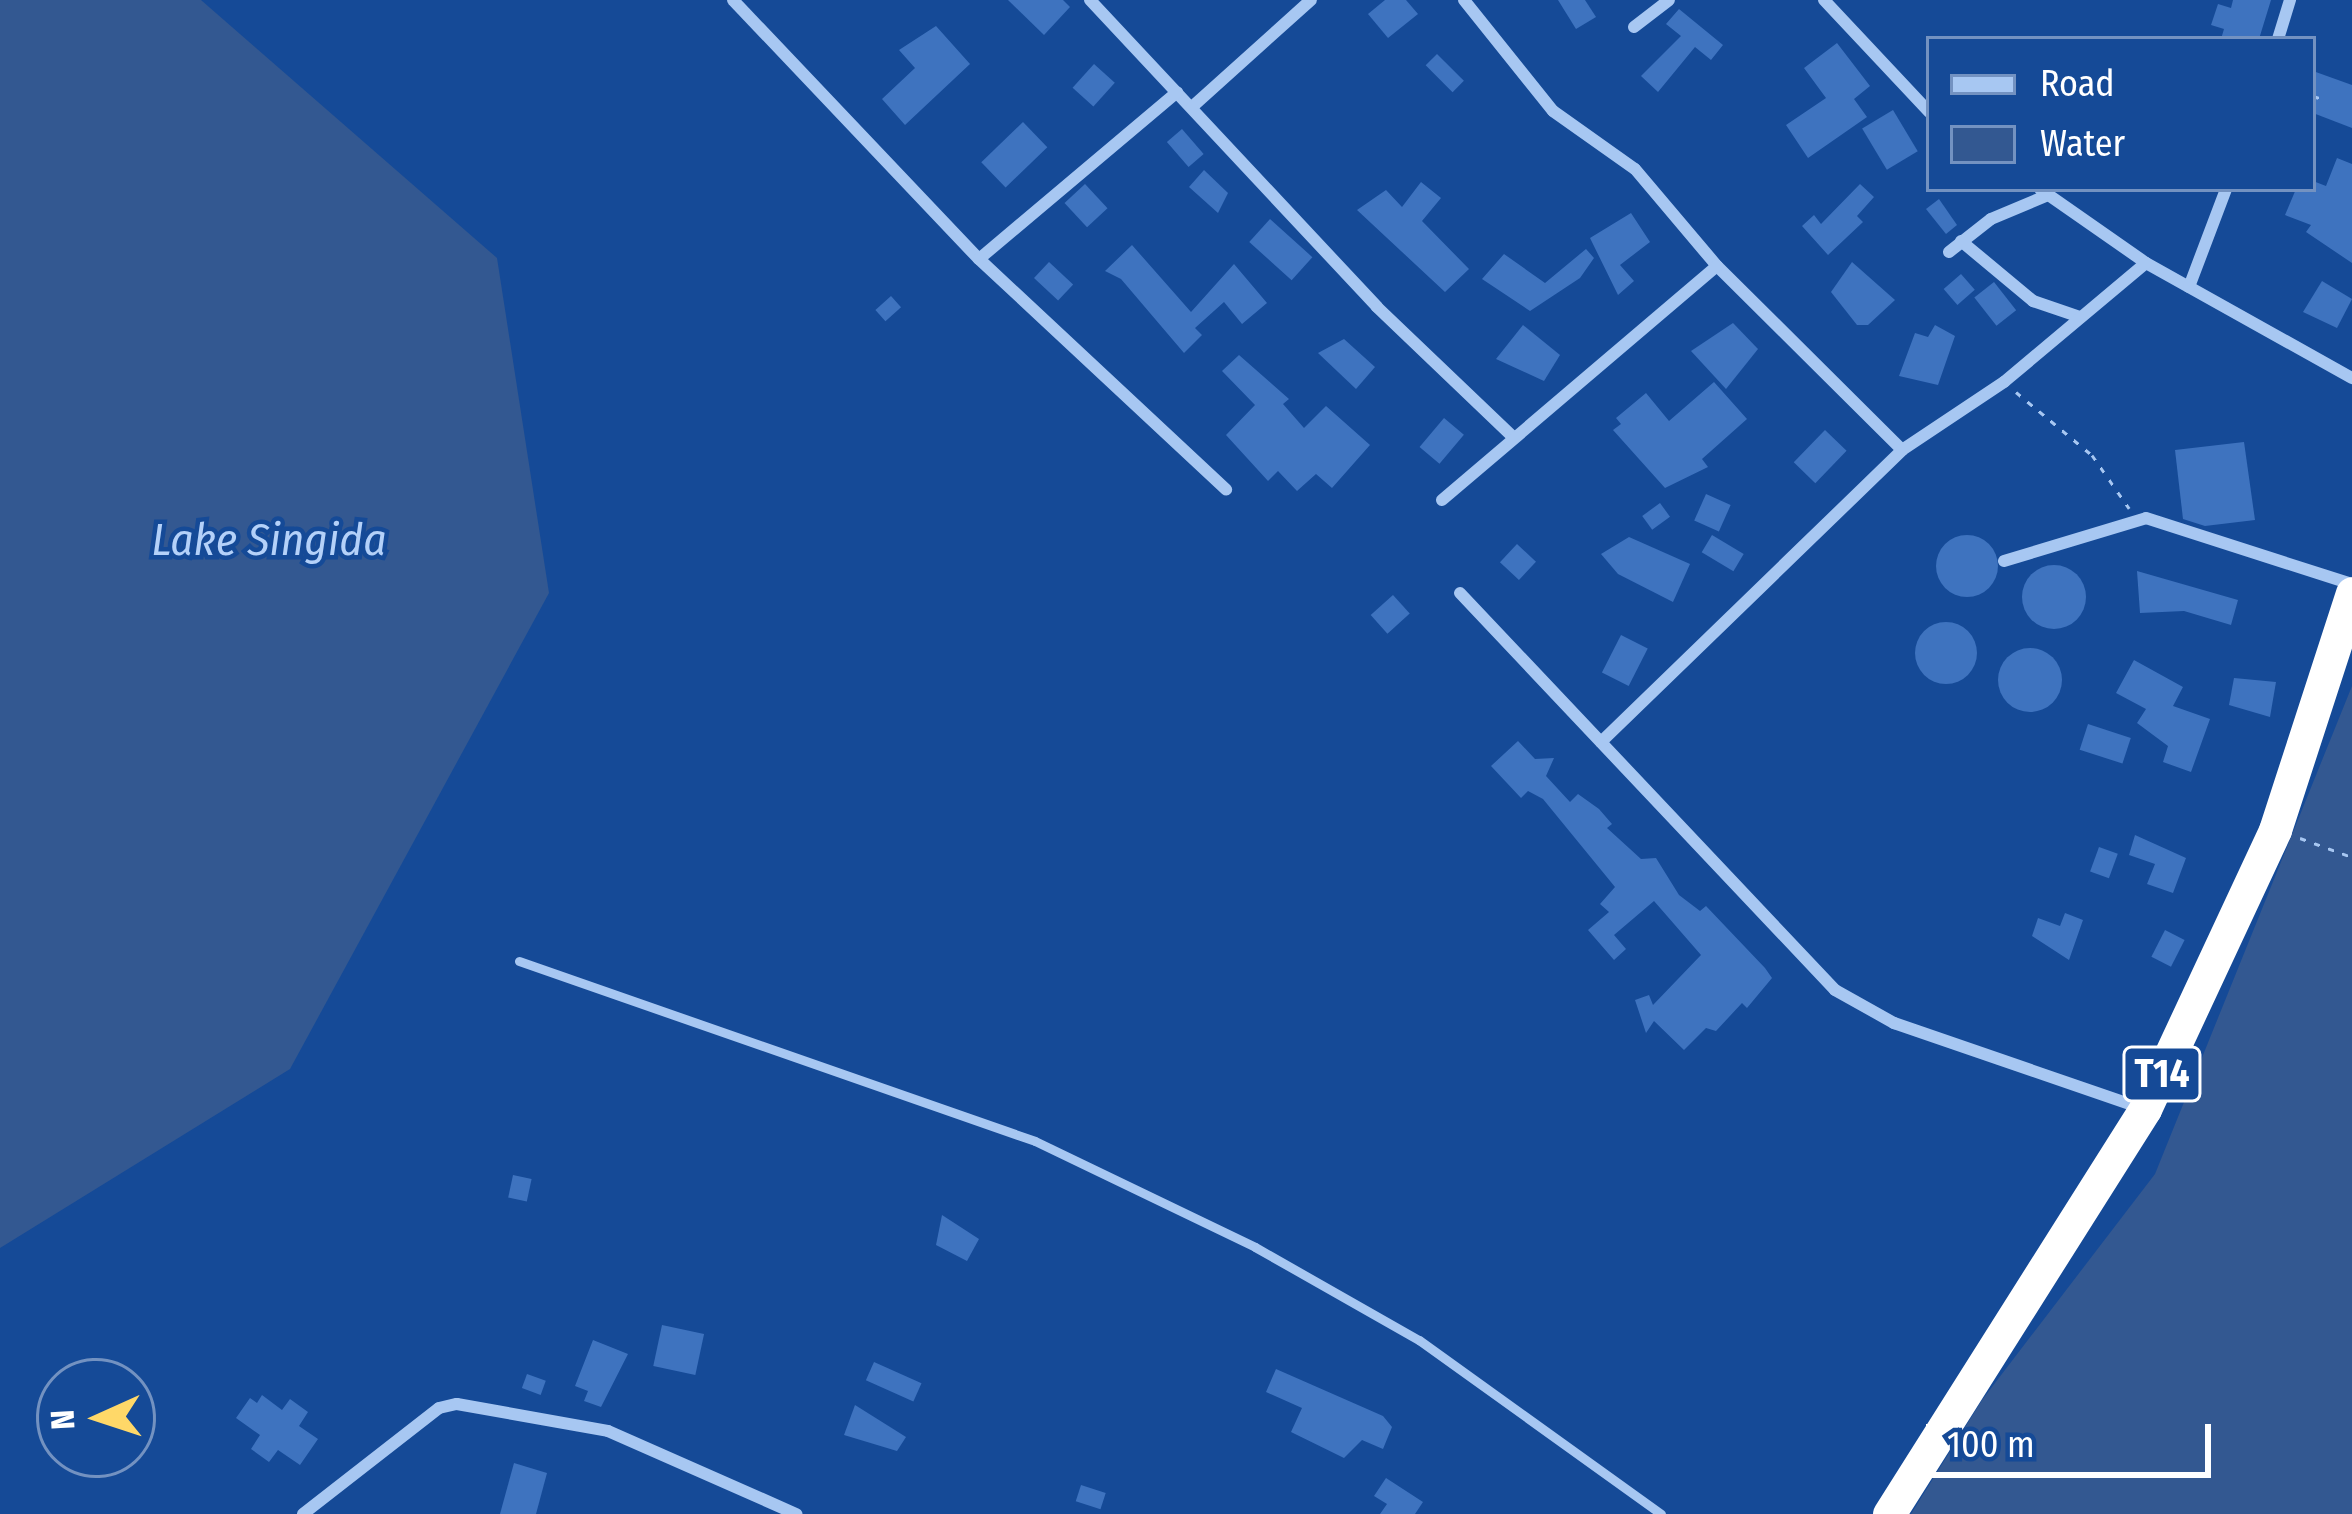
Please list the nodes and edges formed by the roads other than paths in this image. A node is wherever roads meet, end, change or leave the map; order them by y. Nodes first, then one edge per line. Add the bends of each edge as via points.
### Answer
1 (734, 0) edge
2 (1090, 0) edge
3 (1311, 0) edge
4 (1464, 0) edge
5 (1669, 0) edge
6 (1825, 0) edge
7 (2290, 0) edge
8 (1634, 27) dead end
9 (2279, 36) edge
10 (1178, 92) junction
11 (1192, 107) junction
12 (1926, 109) edge
13 (2044, 192) edge
14 (2225, 192) edge
15 (1961, 241) junction
16 (1949, 253) dead end
17 (979, 259) junction
18 (2146, 263) junction
19 (1717, 266) junction
20 (2189, 287) junction
21 (2080, 317) junction
22 (2352, 379) edge
23 (1513, 437) junction
24 (1902, 450) junction
25 (1226, 490) dead end
26 (1442, 500) dead end
27 (2005, 561) dead end
28 (2352, 589) edge
29 (1460, 593) dead end
30 (1600, 742) junction
31 (519, 961) dead end
32 (2145, 1109) junction
33 (303, 1514) edge
34 (796, 1514) edge
35 (1661, 1514) edge
36 (1889, 1514) edge

1 - 17 street
2 - 10 street
3 - 11 street
4 - 19 street via 1553,111 1635,169
5 - 8 street
6 - 12 street
7 - 9 street
10 - 11 street
10 - 17 street
11 - 23 street
13 - 15 street
13 - 18 street
14 - 20 street
15 - 16 street
15 - 21 street via 2033,301
17 - 25 street
18 - 20 street
18 - 21 street
19 - 23 street
19 - 24 street
20 - 22 street
21 - 24 street via 2004,382
23 - 26 street
24 - 30 street
27 - 28 street via 2146,518
28 - 32 highway, T14 via 2275,830
29 - 30 street
30 - 32 street via 1793,951 1862,1008
31 - 35 lane via 1035,1141 1255,1247 1419,1340
32 - 36 highway, T14
33 - 34 street via 439,1408 457,1404 608,1431

